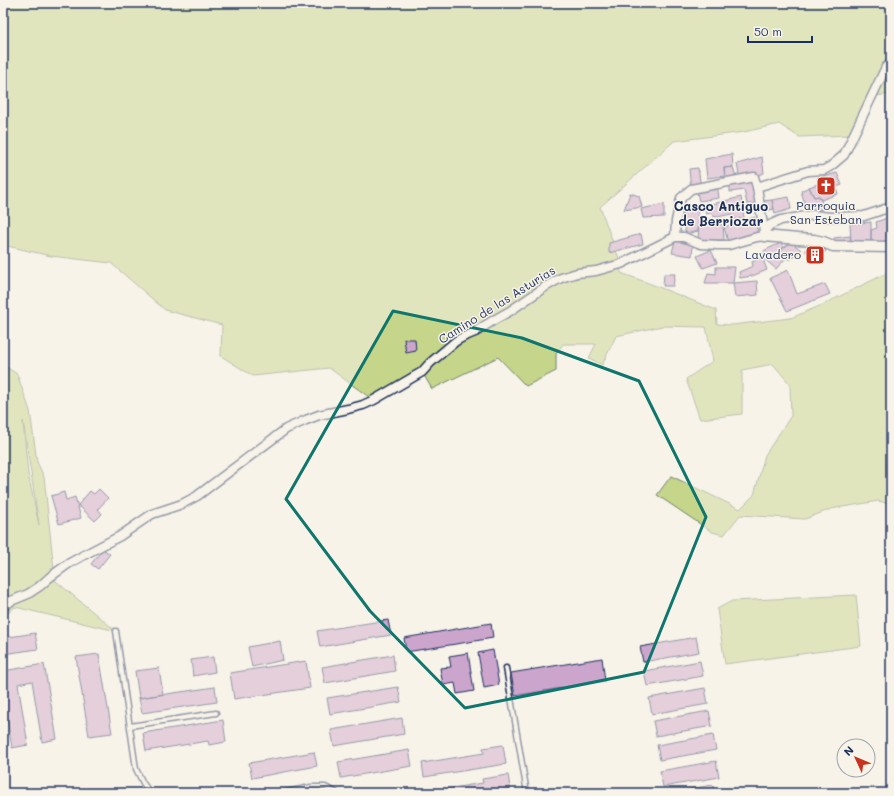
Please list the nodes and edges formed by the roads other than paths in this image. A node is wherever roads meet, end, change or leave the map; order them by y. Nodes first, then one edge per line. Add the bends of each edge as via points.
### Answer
1 (891, 63) edge
2 (757, 187) junction
3 (891, 207) edge
4 (764, 233) junction
5 (675, 237) junction
6 (891, 247) edge
7 (3, 607) edge
8 (116, 632) dead end
9 (506, 668) dead end
10 (216, 713) dead end
11 (130, 726) junction
12 (150, 793) edge
13 (281, 793) edge
14 (337, 793) edge
15 (527, 793) edge

1 - 2 street via 886,67 844,155 824,170 808,171
2 - 4 street
2 - 5 street via 754,177 691,189 681,198
3 - 4 street via 864,216 813,215 781,220 770,225
4 - 5 street via 729,245 701,244 684,237
4 - 6 street via 814,240 833,246
5 - 7 street, Camino de las Asturias via 620,264 561,278 486,326 456,341 422,372 374,400 319,415 286,429 197,496 152,514 120,536 68,564 28,594
8 - 11 lane
9 - 15 lane
10 - 11 lane
11 - 12 lane via 136,769
13 - 14 lane via 325,787

